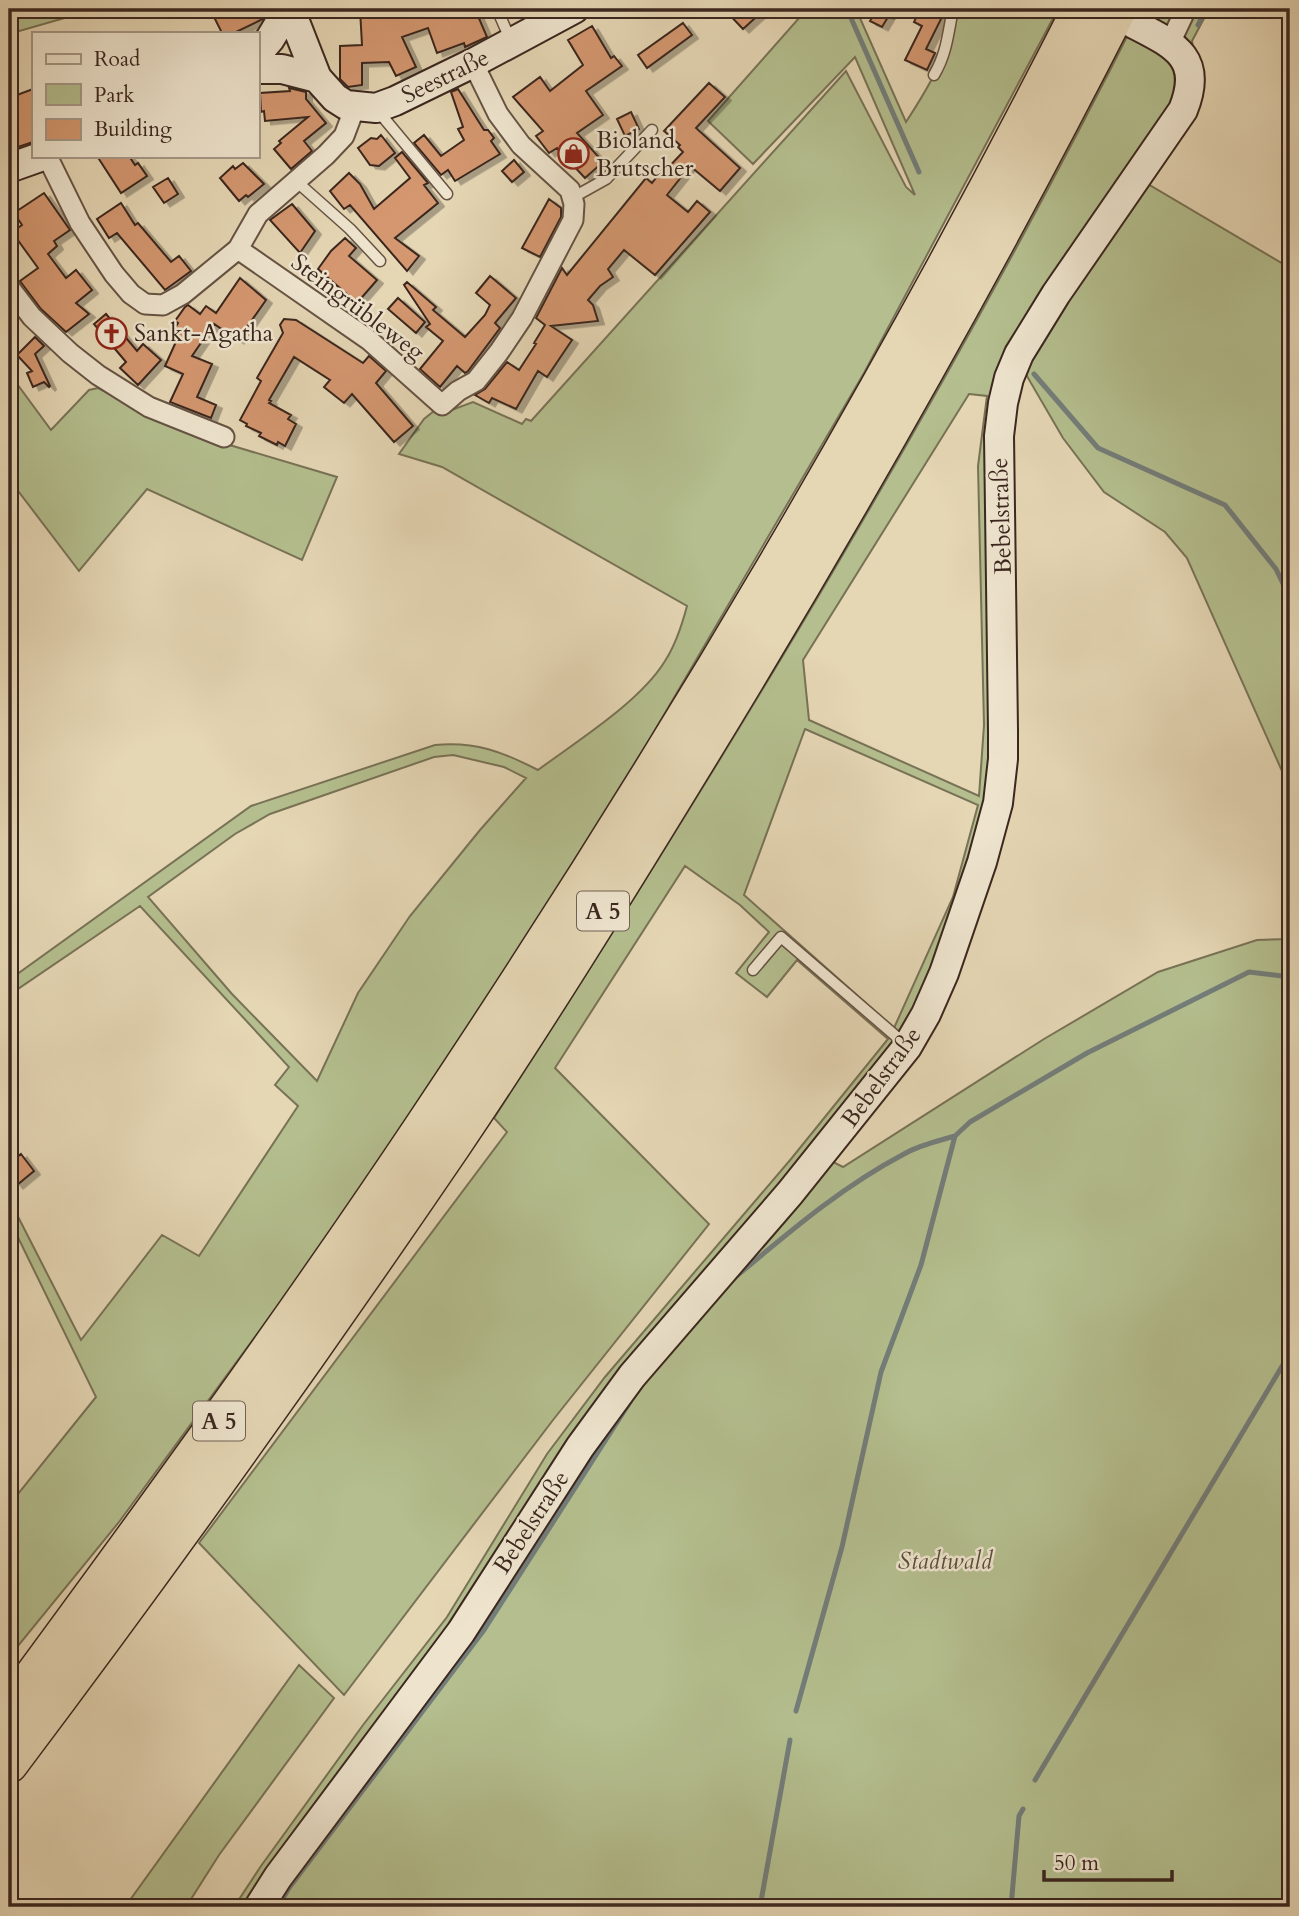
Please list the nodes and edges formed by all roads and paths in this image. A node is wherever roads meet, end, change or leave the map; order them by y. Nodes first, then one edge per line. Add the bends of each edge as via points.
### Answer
1 (289, 9) edge
2 (497, 9) edge
3 (574, 9) edge
4 (953, 9) edge
5 (1081, 9) edge
6 (1186, 9) edge
7 (1126, 16) edge
8 (512, 43) junction
9 (1170, 43) junction
10 (259, 52) edge
11 (473, 63) junction
12 (259, 69) edge
13 (934, 75) dead end
14 (317, 78) junction
15 (365, 107) junction
16 (652, 130) dead end
17 (39, 158) edge
18 (46, 158) edge
19 (9, 168) edge
20 (296, 181) junction
21 (447, 194) dead end
22 (572, 198) junction
23 (239, 249) junction
24 (380, 261) dead end
25 (9, 287) edge
26 (224, 437) dead end
27 (753, 970) dead end
28 (907, 1047) junction
29 (91, 1597) junction
30 (9, 1669) edge
31 (9, 1709) edge
32 (9, 1764) edge
33 (259, 1907) edge

1 - 10 street
1 - 14 street
2 - 8 lane
3 - 8 street, Seestraße
4 - 13 lane via 948,42
5 - 29 highway, A 5 via 944,267 798,526 587,878 344,1243
6 - 9 street
7 - 9 street
7 - 32 highway, A 5 via 840,520 613,896 456,1140 286,1385
8 - 11 street, Seestraße
9 - 28 street, Bebelstraße via 1191,72 1183,110 1056,294 1009,378 999,436 1003,740 998,803 944,973
11 - 15 street, Seestraße via 396,101
11 - 22 street via 521,145 570,190
12 - 14 street via 282,69
14 - 15 street via 335,98
15 - 20 street via 344,136
15 - 21 lane
16 - 22 lane via 606,179
17 - 19 street
18 - 23 street via 100,255 131,294 145,304 163,305 183,294
20 - 23 street via 258,214
20 - 24 lane
22 - 23 street, Steingrübleweg via 573,220 522,318 476,381 442,405 369,340
25 - 26 street via 32,317 98,375 149,407
27 - 28 lane via 781,937
28 - 33 street, Bebelstraße via 790,1193 632,1376 580,1447 461,1632
29 - 30 highway
29 - 31 highway, A 5

